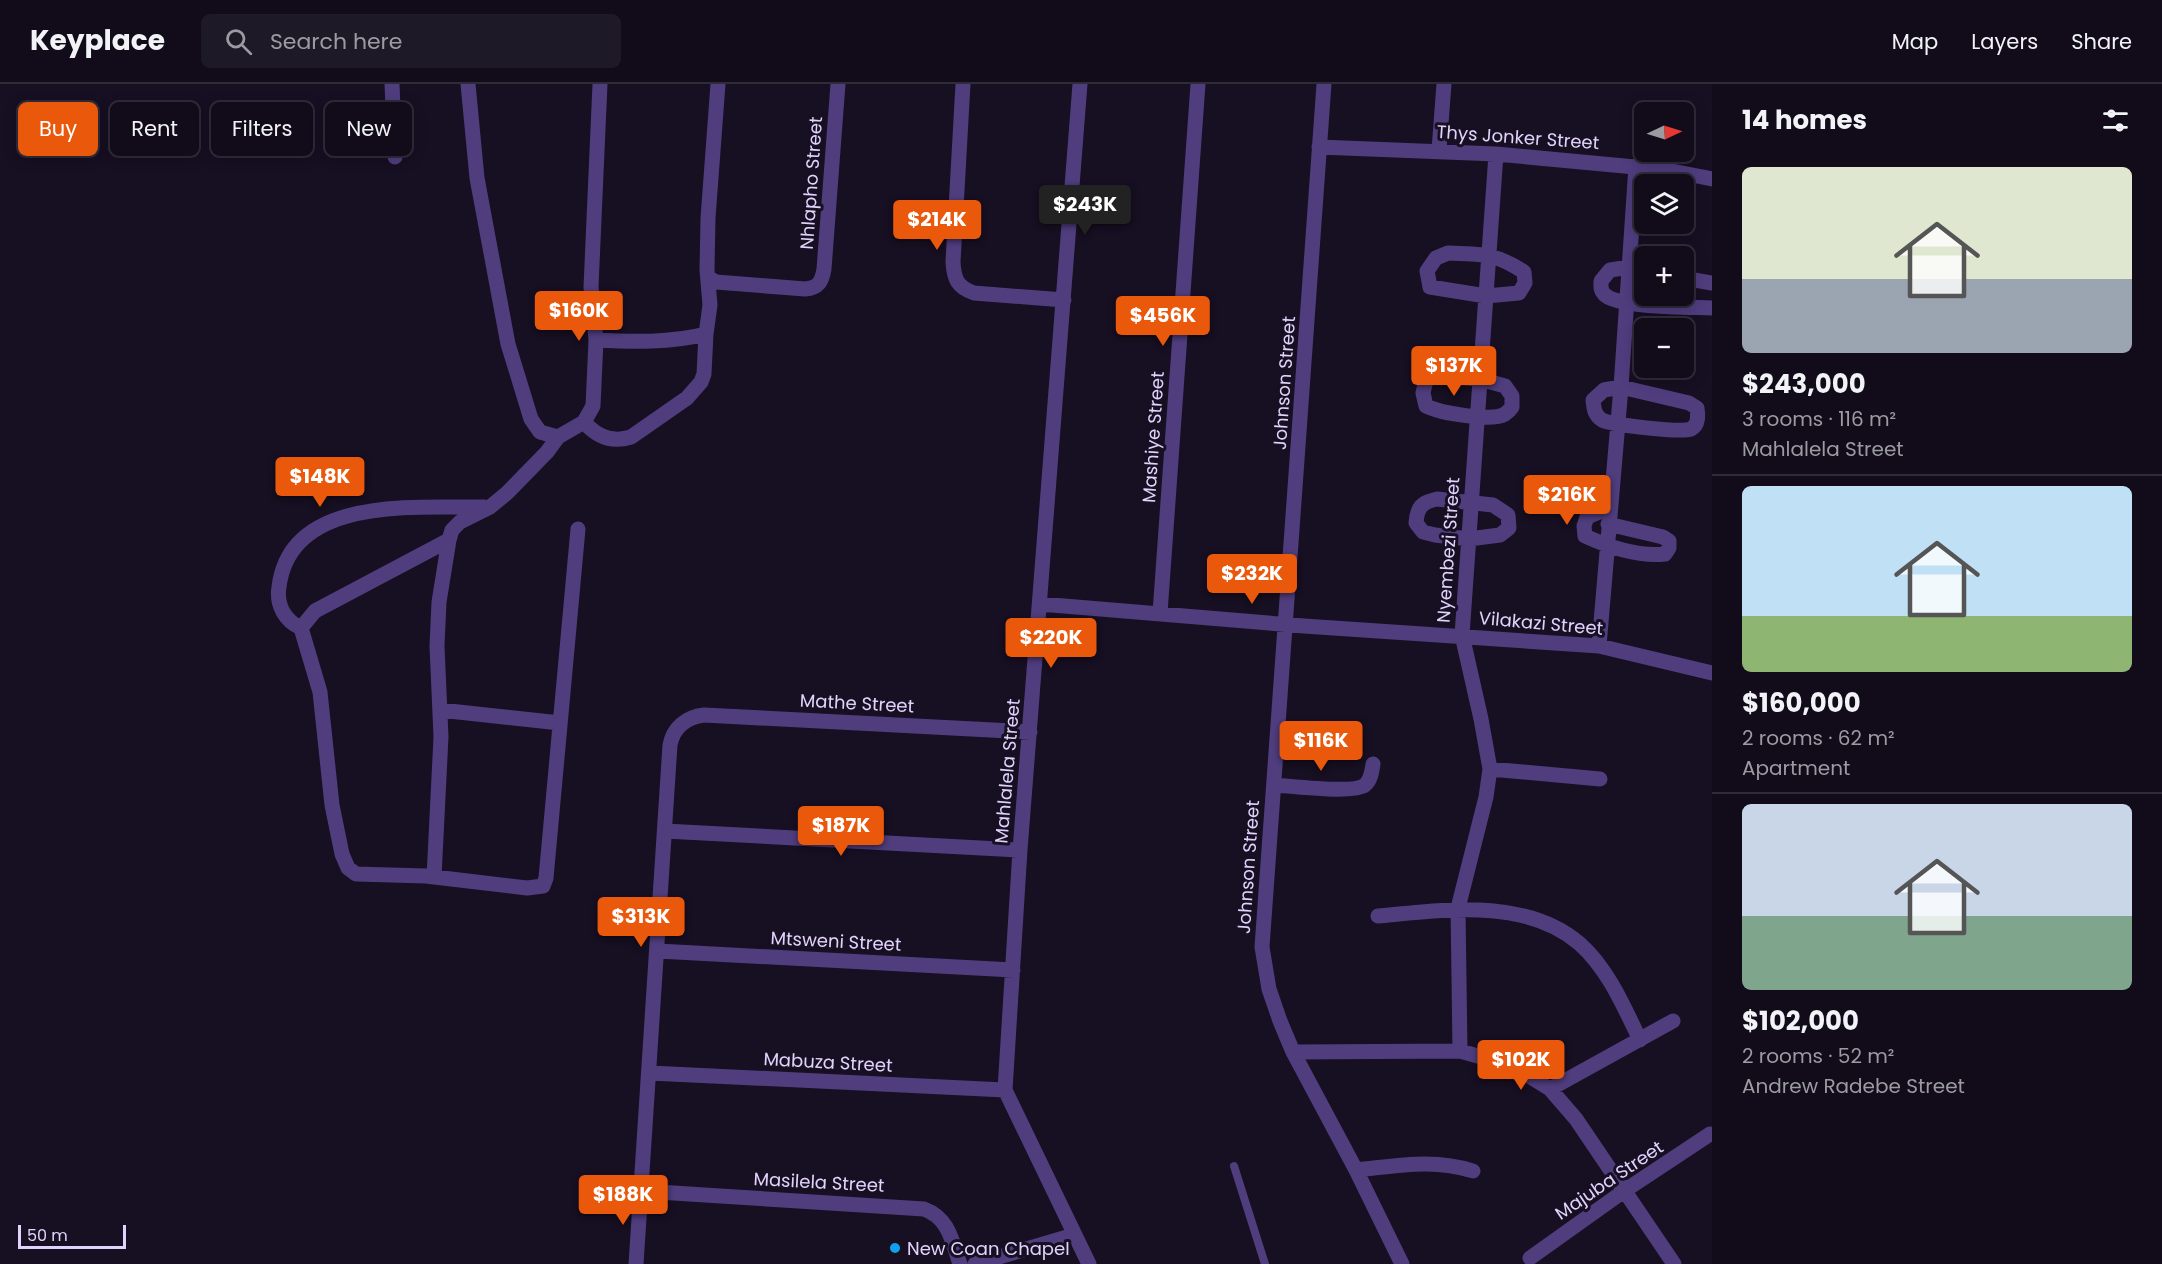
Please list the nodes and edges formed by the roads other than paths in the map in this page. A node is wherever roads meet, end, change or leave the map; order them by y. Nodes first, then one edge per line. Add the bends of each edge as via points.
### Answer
1 (392, 84) edge
2 (468, 84) edge
3 (600, 84) edge
4 (718, 84) edge
5 (837, 84) edge
6 (963, 84) edge
7 (1080, 84) edge
8 (1198, 84) edge
9 (1324, 84) edge
10 (1444, 84) edge
11 (1319, 147) junction
12 (1439, 150) junction
13 (1496, 154) junction
14 (395, 157) dead end
15 (1636, 166) junction
16 (1712, 179) edge
17 (1637, 246) edge
18 (1489, 255) junction
19 (1634, 269) edge
20 (708, 277) junction
21 (1634, 279) edge
22 (1694, 280) edge
23 (1712, 283) edge
24 (1486, 296) junction
25 (1064, 300) junction
26 (1626, 304) junction
27 (1712, 308) edge
28 (706, 334) junction
29 (596, 340) junction
30 (1480, 379) junction
31 (1621, 387) junction
32 (1477, 417) junction
33 (584, 422) junction
34 (1617, 424) junction
35 (558, 437) junction
36 (1471, 502) junction
37 (490, 507) junction
38 (1610, 508) junction
39 (1608, 524) junction
40 (578, 529) dead end
41 (1468, 539) junction
42 (449, 540) junction
43 (1607, 546) junction
44 (1040, 604) junction
45 (1160, 613) junction
46 (1286, 624) junction
47 (301, 628) junction
48 (1462, 635) junction
49 (1599, 646) junction
50 (1712, 673) edge
51 (440, 710) junction
52 (560, 723) junction
53 (1030, 732) junction
54 (1374, 764) dead end
55 (1490, 769) junction
56 (1600, 779) dead end
57 (1274, 785) junction
58 (665, 831) junction
59 (1020, 850) junction
60 (434, 878) junction
61 (1458, 908) junction
62 (1378, 916) dead end
63 (657, 951) junction
64 (1013, 970) junction
65 (1673, 1021) dead end
66 (1640, 1040) junction
67 (1460, 1051) junction
68 (1293, 1052) junction
69 (650, 1073) junction
70 (1550, 1089) junction
71 (1005, 1090) junction
72 (1710, 1134) dead end
73 (1234, 1166) dead end
74 (1356, 1170) junction
75 (1473, 1171) dead end
76 (642, 1191) junction
77 (1624, 1191) junction
78 (1074, 1235) junction
79 (1530, 1258) dead end
80 (636, 1264) edge
81 (960, 1264) edge
82 (975, 1264) edge
83 (1089, 1264) edge
84 (1265, 1264) edge
85 (1402, 1264) edge
86 (1674, 1264) edge

1 - 14 street
2 - 35 street via 477,178 508,344 531,419 540,432
3 - 29 street via 591,287
4 - 20 street via 708,218
5 - 20 street, Nhlapho Street via 824,269 819,284 805,289 716,282
6 - 25 street via 953,262 956,281 962,289 974,293
7 - 25 street, Mahlalela Street
8 - 45 street, Mashiye Street
9 - 11 street, Johnson Street
10 - 12 street
11 - 12 street, Thys Jonker Street
11 - 46 street, Johnson Street
12 - 13 street, Thys Jonker Street
13 - 15 street, Thys Jonker Street
13 - 18 street, Nyembezi Street
15 - 16 street, Thys Jonker Street
15 - 17 street
18 - 24 street, Nyembezi Street
18 - 24 street via 1524,272 1525,283 1519,293
18 - 24 street via 1448,253 1436,258 1427,271 1430,287
19 - 26 street via 1610,270 1601,281 1601,292 1606,297
20 - 28 street
21 - 26 street
22 - 23 street
24 - 30 street, Nyembezi Street
25 - 44 street, Mahlalela Street
26 - 27 street
26 - 31 street
28 - 29 street via 632,342
28 - 33 street via 704,374 687,398 622,440 604,438
29 - 33 street via 593,406
30 - 32 street, Nyembezi Street
30 - 32 street via 1505,386 1512,396 1512,407 1504,415
30 - 32 street via 1437,376 1426,380 1423,393 1426,406 1436,411
31 - 34 street
31 - 34 street via 1604,390 1593,400 1600,419
31 - 34 street via 1689,403 1697,408 1698,417 1691,429
32 - 36 street, Nyembezi Street
33 - 35 street
34 - 38 street
35 - 37 street via 536,465
36 - 41 street, Nyembezi Street
36 - 41 street via 1493,505 1508,515 1509,528 1500,535
36 - 41 street via 1437,498 1424,502 1417,510 1416,523 1423,532
37 - 42 street via 460,522
37 - 47 street via 380,509 327,523 300,543 280,578 279,603 284,615
38 - 39 street
38 - 43 street via 1587,517 1584,526 1585,536
39 - 43 street
39 - 43 street via 1663,537 1669,541 1669,548 1665,554 1655,555
40 - 52 street
41 - 48 street, Nyembezi Street
42 - 47 street via 315,611
42 - 51 street via 439,602
43 - 49 street
44 - 45 street, Vilakazi Street
44 - 53 street, Mahlalela Street
45 - 46 street, Vilakazi Street
46 - 48 street, Vilakazi Street
46 - 57 street, Johnson Street
47 - 60 street via 320,692 332,806 348,868 356,873
48 - 49 street, Vilakazi Street
48 - 55 street, Nyembezi Street
49 - 50 street, Vilakazi Street
51 - 52 street
51 - 60 street
52 - 60 street via 543,886 527,888
53 - 58 street, Mathe Street via 692,717 675,731 671,740
53 - 59 street, Mahlalela Street
54 - 57 street via 1371,777 1358,789
55 - 56 street
55 - 61 street, Nyembezi Street
57 - 68 street, Johnson Street via 1262,947 1269,989
58 - 59 street
58 - 63 street
59 - 64 street, Mahlalela Street
61 - 62 street
61 - 66 street via 1492,910 1535,920 1580,944 1604,972
61 - 67 street, Nyembezi Street
63 - 64 street, Mtsweni Street
63 - 69 street
64 - 71 street, Mahlalela Street
65 - 66 street
66 - 70 street
67 - 68 street
67 - 70 street via 1513,1066
68 - 74 street, Johnson Street
69 - 71 street, Mabuza Street
69 - 76 street
70 - 77 street via 1576,1119
71 - 78 street, Mahlalela Street
72 - 77 street, Majuba Street
73 - 84 lane
74 - 75 street via 1443,1163
74 - 85 street, Johnson Street
76 - 80 street
76 - 81 street, Masilela Street via 924,1209 945,1225
77 - 79 street, Majuba Street
77 - 86 street
78 - 82 street
78 - 83 street, Mahlalela Street

